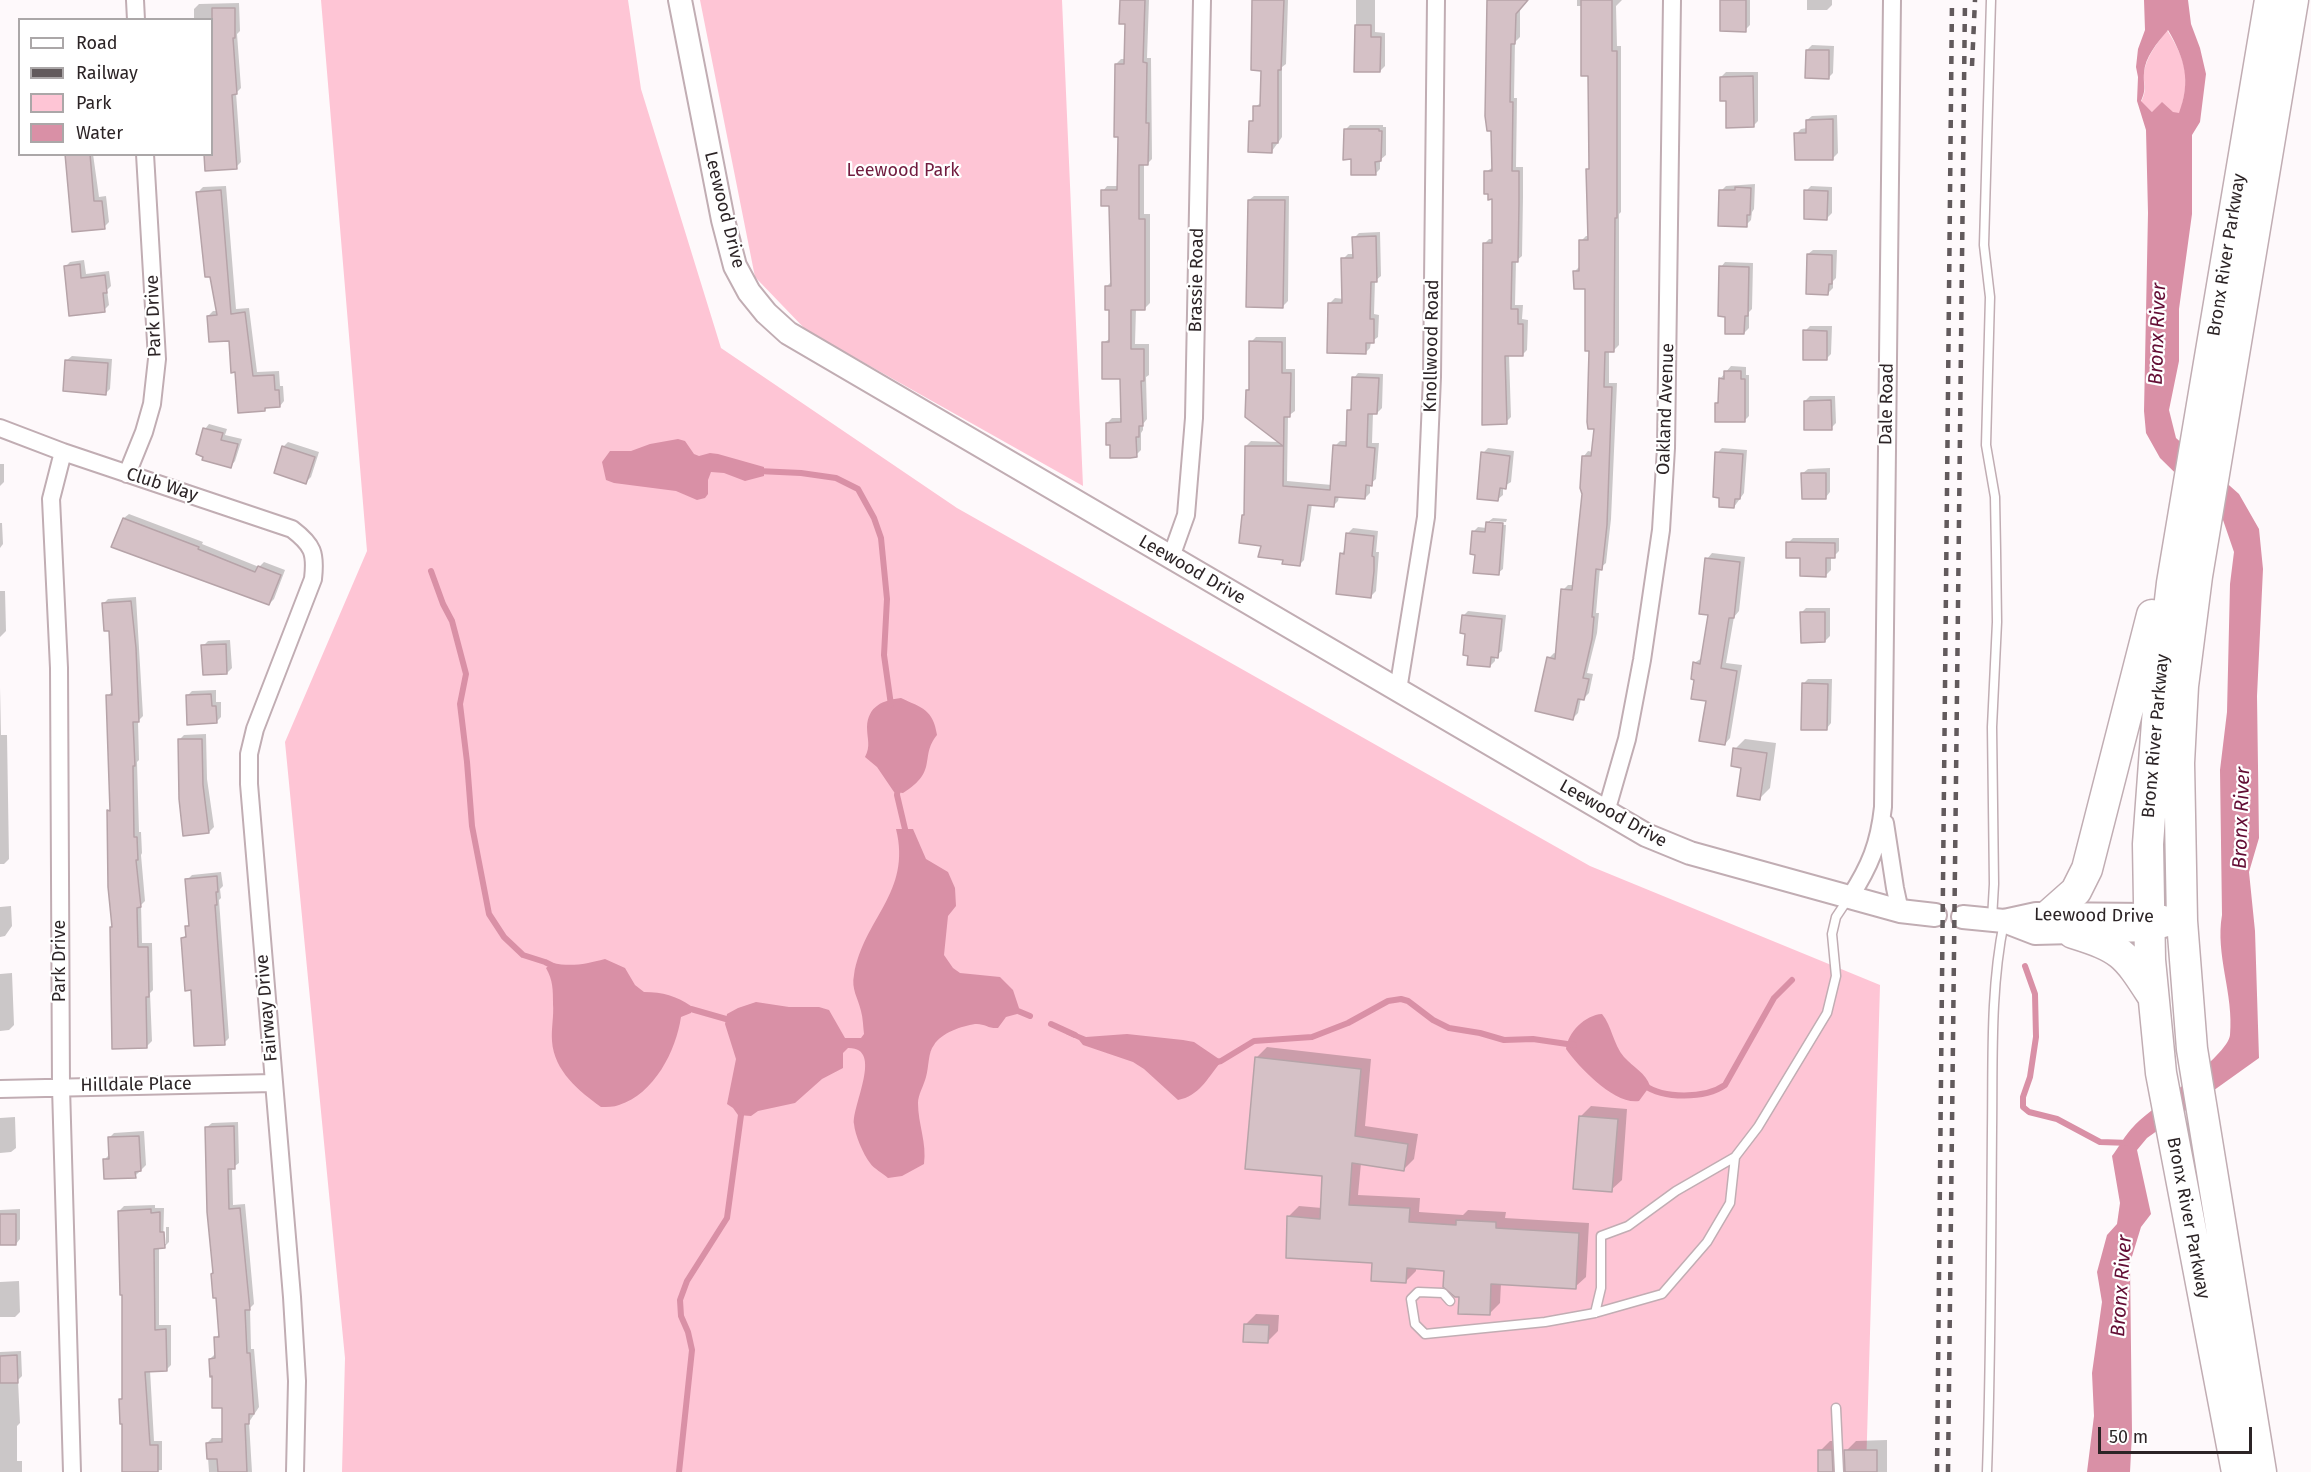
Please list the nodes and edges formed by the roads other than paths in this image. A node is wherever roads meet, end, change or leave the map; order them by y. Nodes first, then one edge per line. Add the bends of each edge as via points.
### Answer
1 (135, 0) edge
2 (680, 0) edge
3 (1202, 0) edge
4 (1436, 0) edge
5 (1672, 0) edge
6 (1892, 0) edge
7 (1991, 0) edge
8 (2270, 0) edge
9 (2293, 0) edge
10 (136, 18) edge
11 (145, 156) edge
12 (0, 428) edge
13 (63, 452) junction
14 (2206, 453) junction
15 (127, 474) junction
16 (2195, 512) junction
17 (315, 554) joint
18 (1171, 557) junction
19 (1398, 690) junction
20 (1883, 807) junction
21 (1606, 812) junction
22 (1850, 897) junction
23 (1900, 910) junction
24 (2050, 914) junction
25 (1935, 915) dead end
26 (1963, 917) dead end
27 (1998, 920) junction
28 (2182, 921) junction
29 (2149, 922) junction
30 (2073, 933) junction
31 (2152, 995) junction
32 (273, 1083) junction
33 (61, 1087) junction
34 (0, 1089) edge
35 (1735, 1157) junction
36 (1450, 1301) dead end
37 (1595, 1313) junction
38 (1836, 1408) dead end
39 (72, 1472) edge
40 (294, 1472) edge
41 (1839, 1472) edge
42 (1987, 1472) edge
43 (2237, 1472) edge
44 (2261, 1472) edge

1 - 10 street
2 - 18 street, Leewood Drive via 735,266 766,314 812,348
3 - 18 street, Brassie Road via 1194,418 1187,506
4 - 19 street, Knollwood Road via 1432,376 1426,517
5 - 21 street, Oakland Avenue via 1667,436 1660,530 1627,739
6 - 20 street, Dale Road
7 - 27 lane via 1984,245 1990,297 1986,445 1995,497 1997,563 1992,727
8 - 14 highway, Bronx River Parkway
9 - 14 highway, Bronx River Parkway
11 - 15 street, Park Drive via 157,359 152,404
12 - 13 street, Club Way
13 - 15 street, Club Way
13 - 33 street, Park Drive via 51,499 59,668
14 - 16 highway, Bronx River Parkway
15 - 17 street, Club Way via 292,529
16 - 24 highway via 2153,610 2087,869 2076,891
16 - 28 highway, Bronx River Parkway via 2180,724
16 - 29 highway, Bronx River Parkway via 2163,659 2148,853
17 - 32 street, Fairway Drive via 312,579 249,754
18 - 19 street, Leewood Drive
19 - 21 street, Leewood Drive
20 - 22 street, Dale Road via 1873,856
20 - 23 street, Dale Road
21 - 22 street, Leewood Drive via 1679,849
22 - 23 street, Leewood Drive
22 - 35 lane via 1836,917 1832,934 1836,976 1827,1013 1758,1128
23 - 25 street, Leewood Drive
24 - 27 street, Leewood Drive
24 - 29 street, Leewood Drive
26 - 27 street, Leewood Drive
27 - 30 street, Leewood Drive via 2035,933
27 - 42 lane
28 - 29 street, Leewood Drive
28 - 44 highway, Bronx River Parkway via 2192,1049
29 - 30 street, Leewood Drive
29 - 31 highway, Bronx River Parkway
30 - 31 highway via 2106,943 2122,954
31 - 43 highway, Bronx River Parkway via 2171,1134
32 - 33 street, Hilldale Place
32 - 40 street, Fairway Drive via 295,1357
33 - 34 street, Hilldale Place
33 - 39 street, Park Drive
35 - 37 lane via 1730,1203 1707,1242 1662,1294
35 - 37 lane via 1676,1191 1628,1226 1601,1236 1601,1288
36 - 37 lane via 1443,1293 1418,1292 1411,1299 1415,1324 1425,1334
38 - 41 lane

